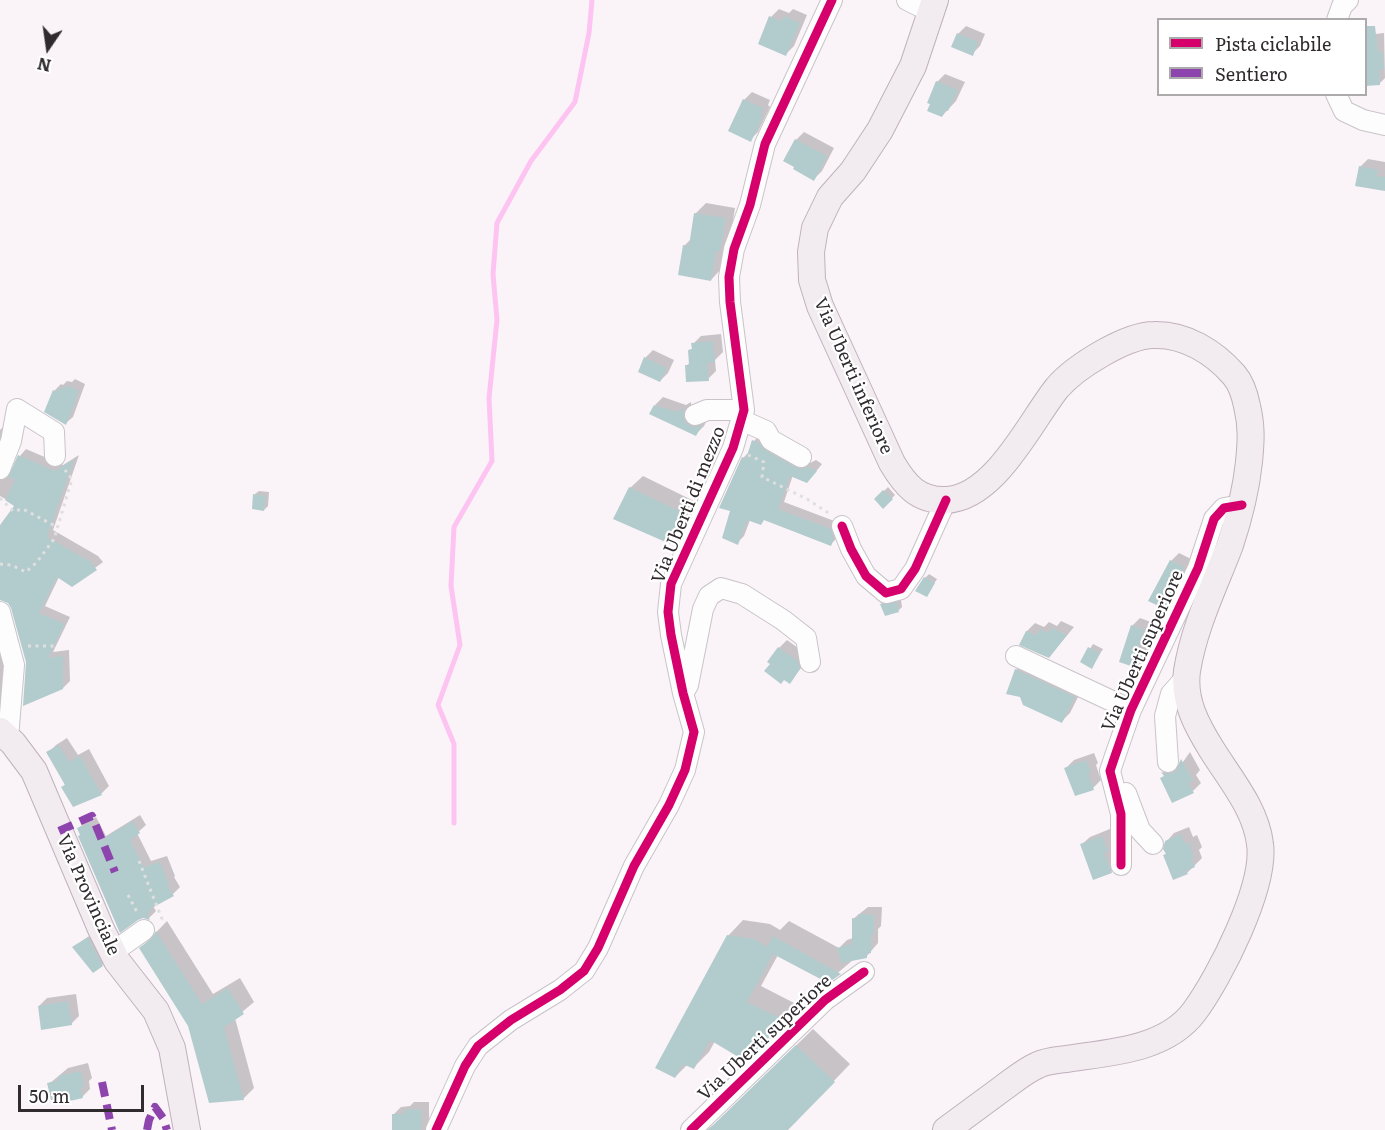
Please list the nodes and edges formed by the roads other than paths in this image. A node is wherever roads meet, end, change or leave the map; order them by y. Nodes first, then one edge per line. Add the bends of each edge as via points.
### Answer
1 (832, 0) edge
2 (907, 0) edge
3 (1348, 0) edge
4 (933, 6) edge
5 (1338, 18) edge
6 (1337, 96) edge
7 (1385, 125) edge
8 (694, 415) dead end
9 (742, 415) junction
10 (55, 456) road end
11 (801, 457) dead end
12 (0, 469) edge
13 (946, 500) junction
14 (1242, 505) junction
15 (842, 526) road end
16 (0, 612) edge
17 (1016, 656) dead end
18 (7, 659) edge
19 (810, 662) dead end
20 (1187, 676) junction
21 (683, 693) junction
22 (1131, 710) junction
23 (4, 735) edge
24 (1113, 759) junction
25 (1168, 762) dead end
26 (1153, 844) dead end
27 (1121, 865) dead end
28 (144, 930) road end
29 (113, 952) junction
30 (864, 972) dead end
31 (187, 1130) edge
32 (436, 1130) edge
33 (691, 1130) edge
34 (946, 1130) edge

1 - 9 street, Via Uberti di mezzo via 765,144 734,249 730,302
2 - 4 street
3 - 5 street
4 - 13 main road, Via Uberti inferiore via 913,66 880,130 830,197 815,228 811,252 812,280 820,306 891,463 912,491
6 - 7 street via 1344,111
8 - 9 street via 707,410
9 - 11 street via 766,431 771,440
9 - 21 street, Via Uberti di mezzo via 733,448 671,584 668,612
10 - 12 street via 54,432 17,409
13 - 14 main road, Via Uberti superiore via 963,496 986,482 1035,423 1058,387 1091,359 1126,342 1153,335 1181,339 1211,352 1237,378 1252,430
13 - 15 street via 915,568 901,589 886,593 866,576
14 - 20 main road, Via Uberti superiore via 1200,620
14 - 22 street, Via Uberti superiore via 1224,508 1214,519 1198,568
16 - 18 street
17 - 22 street
18 - 23 street
19 - 21 street via 806,638 742,594 721,588 709,596 703,609 688,685
20 - 25 street via 1171,694 1165,716
20 - 34 main road, Via Uberti superiore via 1194,721 1252,814 1260,842 1261,867 1249,906 1218,976 1192,1015 1173,1032 1144,1045 1039,1064
21 - 32 street, Via Uberti di mezzo via 694,732 686,770 634,866 598,948 584,971 478,1046
22 - 24 street, Via Uberti superiore
23 - 29 main road, Via Provinciale via 34,771
24 - 26 street via 1140,830
24 - 27 street, Via Uberti superiore via 1110,771 1121,814
28 - 29 street
29 - 31 main road, Via Provinciale via 156,1011 172,1048
30 - 33 street, Via Uberti superiore via 825,1000

